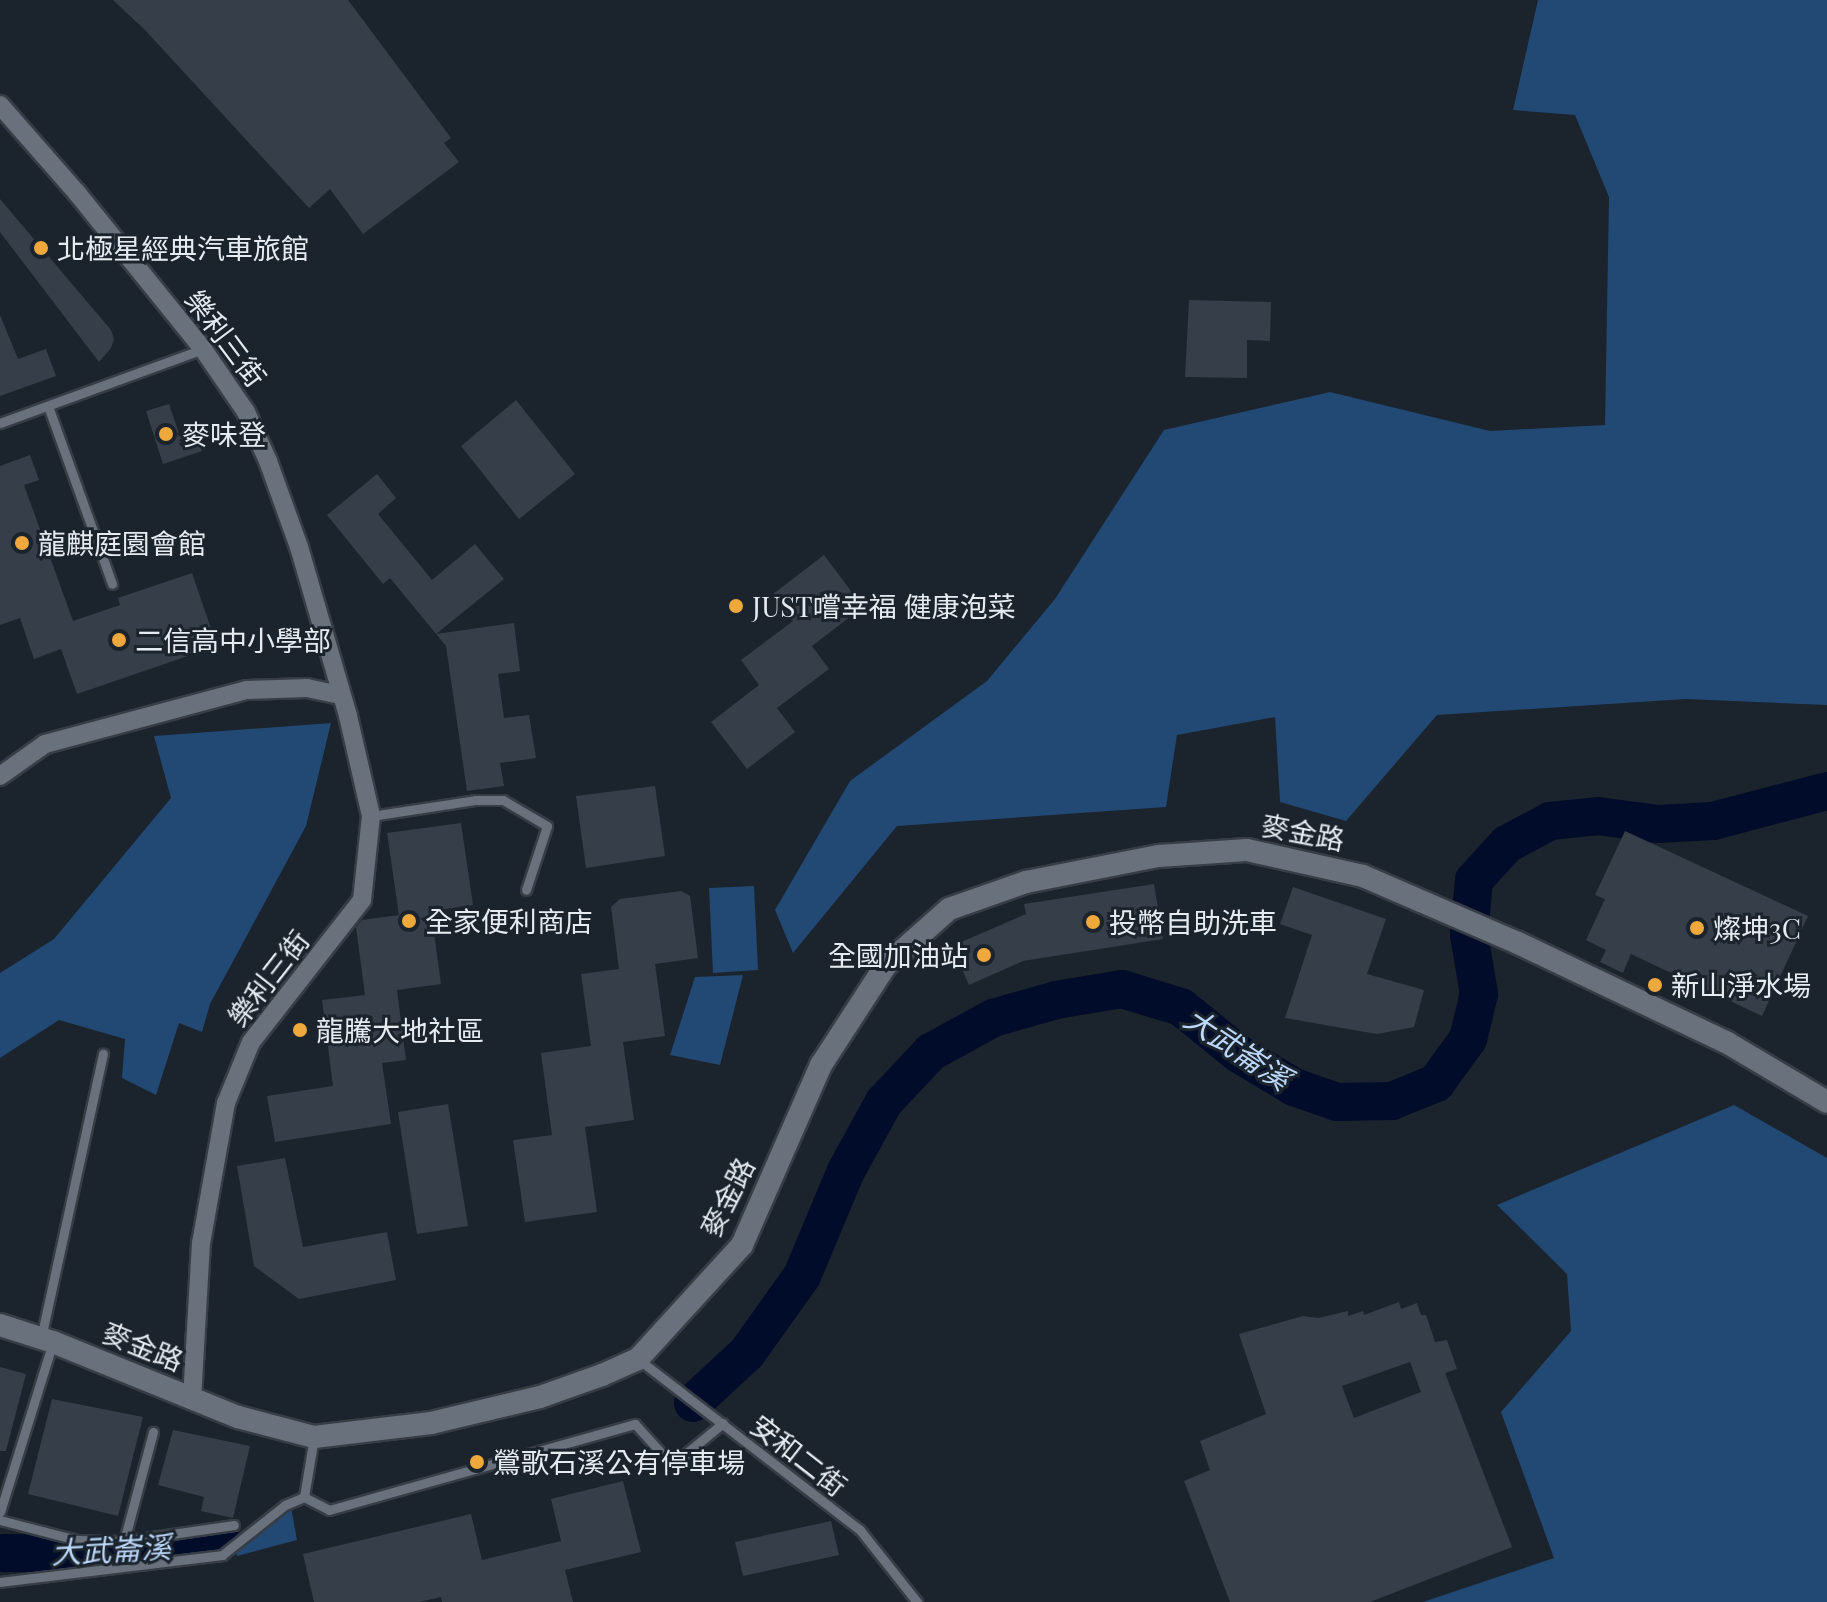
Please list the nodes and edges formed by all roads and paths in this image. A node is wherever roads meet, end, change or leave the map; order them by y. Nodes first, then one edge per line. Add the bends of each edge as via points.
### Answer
1 (0, 105) edge
2 (203, 349) junction
3 (48, 406) junction
4 (0, 423) edge
5 (112, 584) dead end
6 (341, 695) junction
7 (0, 776) edge
8 (371, 816) junction
9 (526, 890) dead end
10 (103, 1054) dead end
11 (1827, 1102) edge
12 (0, 1325) edge
13 (47, 1340) junction
14 (647, 1366) junction
15 (192, 1398) junction
16 (723, 1423) junction
17 (153, 1432) dead end
18 (314, 1437) junction
19 (304, 1497) junction
20 (0, 1512) edge
21 (0, 1520) edge
22 (234, 1525) dead end
23 (124, 1541) junction
24 (0, 1582) edge
25 (917, 1602) edge

1 - 2 street, 樂利三街
2 - 3 lane
2 - 6 street, 樂利三街 via 246,412 268,461
3 - 4 lane
3 - 5 lane
6 - 7 street via 307,688 247,690 45,744
6 - 8 street, 樂利三街
8 - 9 lane via 503,800 547,826
8 - 15 street, 樂利三街 via 362,900 251,1042 226,1103 201,1243
10 - 13 lane
11 - 14 street, 麥金路 via 1726,1042 1363,876 1247,850 1159,856 1026,882 949,909 886,965 821,1065 742,1245
12 - 13 street, 麥金路
13 - 15 street, 麥金路
13 - 20 lane
14 - 16 lane, 安和二街
14 - 18 street, 麥金路 via 431,1423
15 - 18 street, 麥金路 via 273,1429
16 - 19 lane via 672,1465 635,1424 329,1510
16 - 25 lane, 安和二街 via 860,1530
17 - 23 lane
18 - 19 lane
19 - 24 lane via 285,1505 222,1555
21 - 23 lane via 77,1540
22 - 23 lane

